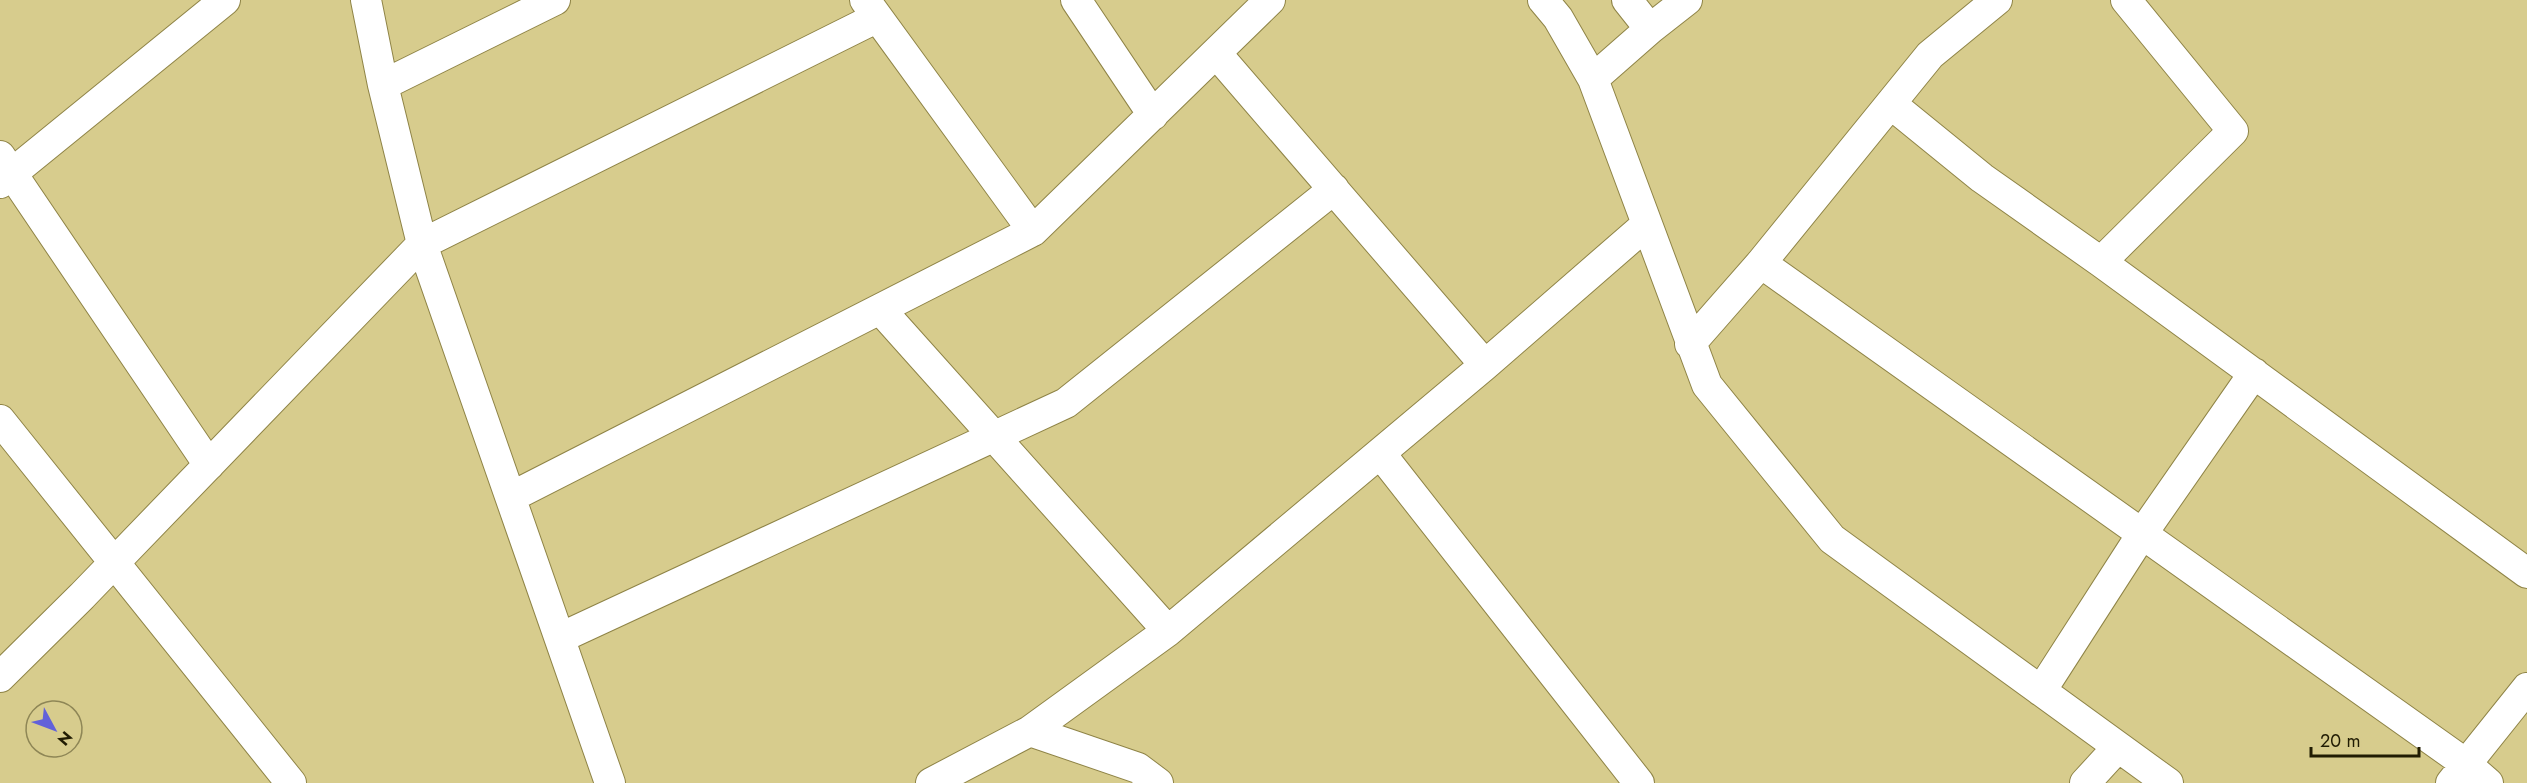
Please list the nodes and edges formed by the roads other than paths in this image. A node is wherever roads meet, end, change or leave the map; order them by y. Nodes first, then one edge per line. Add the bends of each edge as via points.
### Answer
1 (225, 0) edge
2 (366, 0) edge
3 (555, 0) edge
4 (1076, 0) edge
5 (1270, 0) edge
6 (1543, 0) edge
7 (1627, 0) edge
8 (1687, 0) edge
9 (1997, 0) edge
10 (2126, 0) edge
11 (871, 9) edge
12 (1650, 29) junction
13 (1216, 53) junction
14 (1593, 79) junction
15 (383, 85) junction
16 (1891, 104) junction
17 (1152, 115) junction
18 (4, 171) edge
19 (1334, 189) junction
20 (1646, 225) junction
21 (1033, 231) junction
22 (422, 244) junction
23 (2102, 262) junction
24 (1761, 263) junction
25 (880, 309) junction
26 (1690, 344) junction
27 (1485, 365) junction
28 (2254, 373) junction
29 (0, 420) edge
30 (994, 436) junction
31 (1380, 453) junction
32 (209, 465) junction
33 (511, 497) junction
34 (2142, 534) junction
35 (114, 564) junction
36 (2527, 573) edge
37 (1168, 631) junction
38 (560, 638) junction
39 (0, 677) edge
40 (2527, 688) edge
41 (2041, 691) junction
42 (1030, 731) junction
43 (2118, 747) junction
44 (2468, 777) edge
45 (291, 783) edge
46 (610, 783) edge
47 (931, 783) edge
48 (1158, 783) edge
49 (1639, 783) edge
50 (2085, 783) edge
51 (2168, 783) edge

1 - 18 street
2 - 15 street
3 - 15 street
4 - 17 street
5 - 13 street
6 - 14 street via 1558,18
7 - 12 street
8 - 12 street
9 - 16 street via 1930,55
10 - 23 street via 2233,131
11 - 21 street
11 - 22 street
12 - 14 street
13 - 17 street
13 - 19 street
14 - 20 street
15 - 22 street
16 - 23 street via 1982,178
16 - 24 street
17 - 21 street
18 - 32 street
19 - 27 street
19 - 30 street via 1066,403
20 - 26 street
20 - 27 street
21 - 25 street
22 - 32 street
22 - 33 street
23 - 28 street
24 - 26 street
24 - 34 street
25 - 30 street
25 - 33 street
26 - 41 street via 1707,385 1832,539
27 - 31 street
28 - 34 street
28 - 36 street
29 - 35 street
30 - 37 street
30 - 38 street
31 - 37 street
31 - 49 street
32 - 35 street
33 - 38 street
34 - 41 street
34 - 44 street
35 - 39 street
35 - 45 street
37 - 42 street
38 - 46 street
40 - 44 street
41 - 43 street
42 - 47 street
42 - 48 street via 1138,768
43 - 50 street
43 - 51 street

